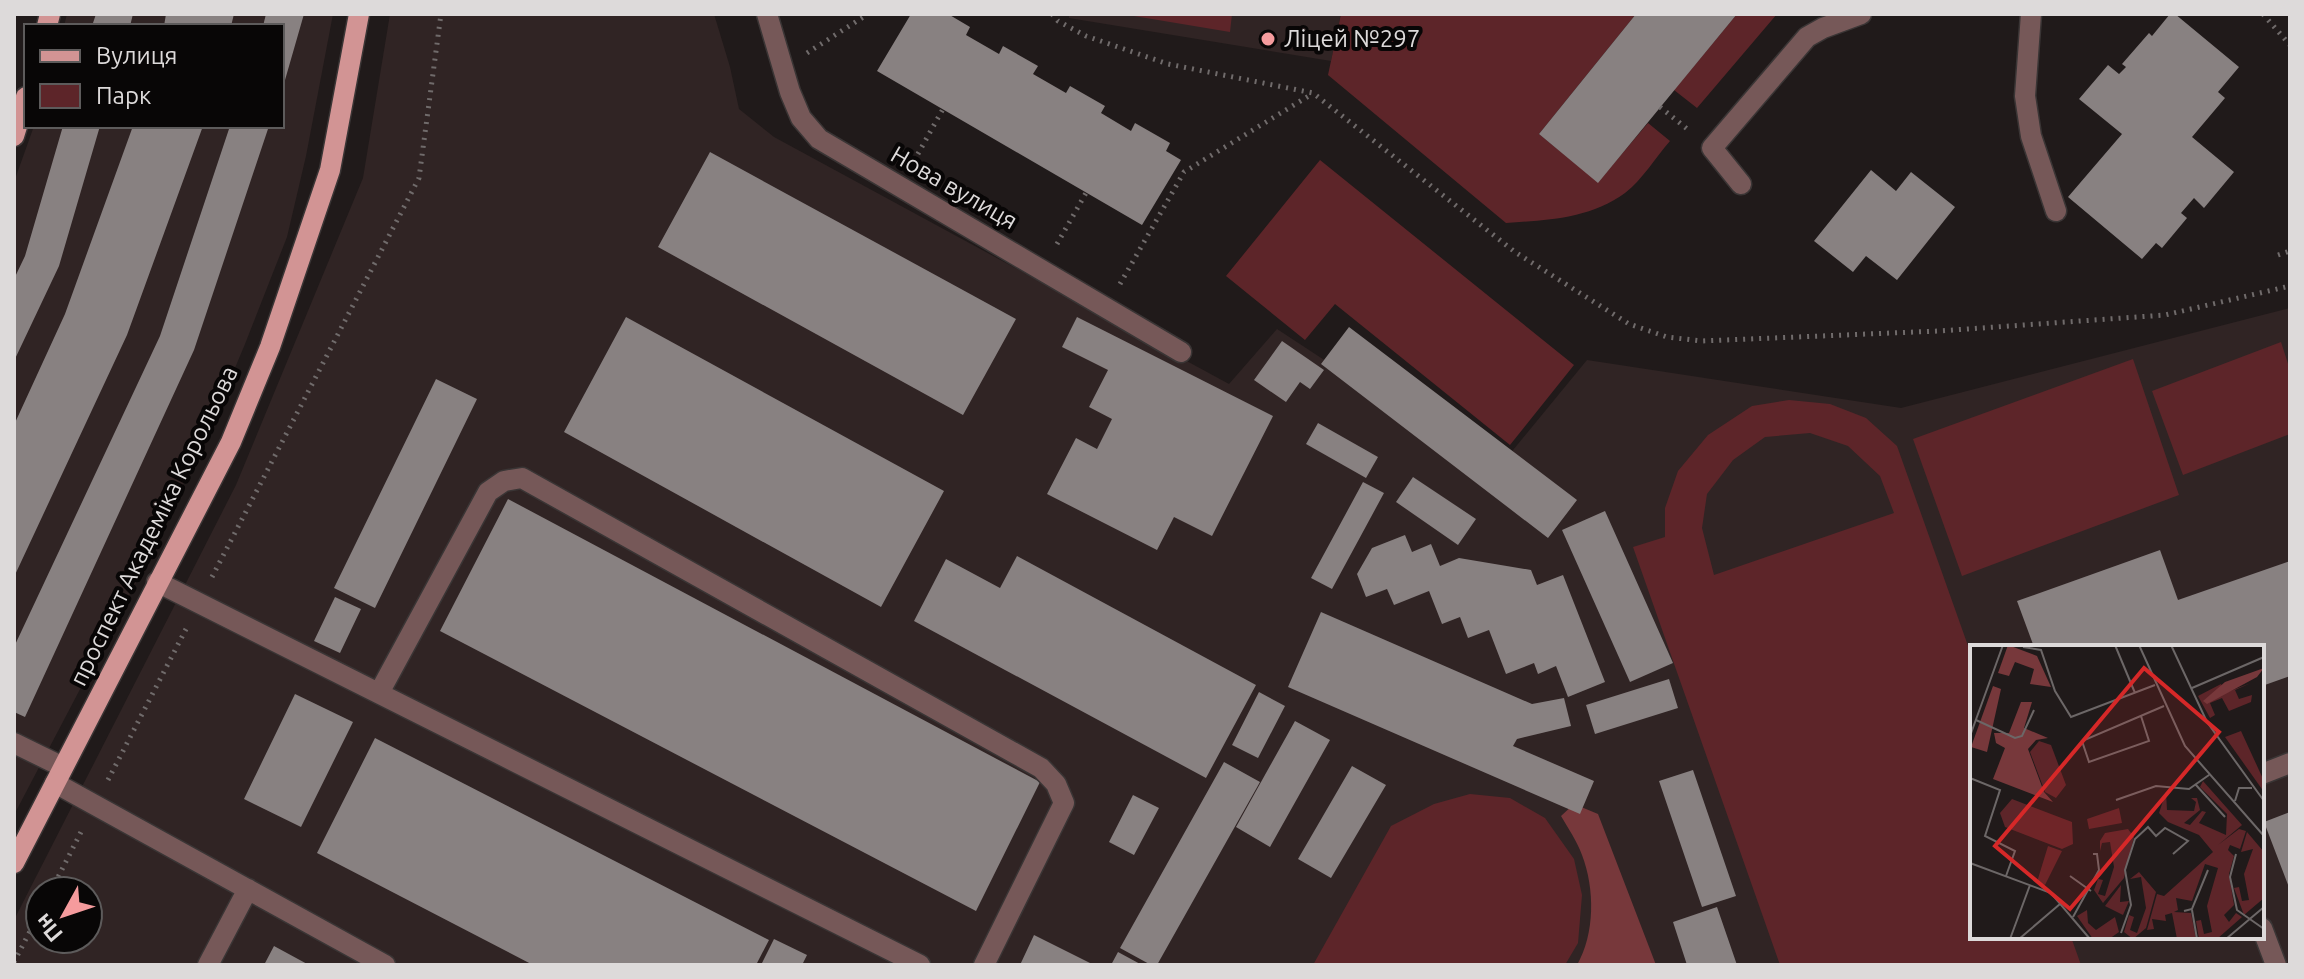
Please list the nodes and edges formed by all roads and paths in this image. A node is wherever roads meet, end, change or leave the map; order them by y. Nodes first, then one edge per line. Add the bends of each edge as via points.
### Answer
1 (359, 14) edge
2 (441, 14) edge
3 (767, 14) edge
4 (868, 14) edge
5 (1052, 14) edge
6 (1861, 14) edge
7 (2031, 14) edge
8 (2263, 14) edge
9 (2290, 45) edge
10 (783, 69) junction
11 (1313, 93) junction
12 (24, 104) edge
13 (943, 109) dead end
14 (14, 136) edge
15 (1741, 184) dead end
16 (900, 187) junction
17 (1086, 193) dead end
18 (2056, 211) dead end
19 (2290, 251) edge
20 (2278, 255) dead end
21 (1042, 271) junction
22 (2290, 286) edge
23 (1106, 308) junction
24 (1181, 352) dead end
25 (157, 582) junction
26 (199, 602) junction
27 (379, 693) junction
28 (14, 743) edge
29 (2290, 763) edge
30 (2264, 773) edge
31 (59, 775) junction
32 (96, 804) junction
33 (14, 863) edge
34 (59, 875) edge
35 (248, 889) junction
36 (2264, 933) edge
37 (24, 943) edge
38 (14, 962) edge
39 (208, 965) edge
40 (385, 965) edge
41 (920, 965) edge
42 (984, 965) edge
43 (2276, 965) edge

1 - 25 main road, проспект Академіка Корольова via 330,170 270,347 231,442
2 - 26 path via 419,178
3 - 10 lane, Нова вулиця
4 - 10 path
5 - 11 path via 1086,36 1168,64
6 - 15 lane via 1807,37 1712,148
7 - 18 lane via 2025,96 2031,136
8 - 9 path
10 - 16 lane, Нова вулиця via 801,118 819,139
11 - 22 path via 1515,252 1629,324 1667,337 1807,337 2165,315
11 - 23 path via 1184,172
12 - 14 main road
13 - 16 path
16 - 21 lane, Нова вулиця
17 - 21 path
19 - 20 path
21 - 23 lane, Нова вулиця
23 - 24 lane, Нова вулиця
25 - 26 lane
25 - 31 main road, проспект Академіка Корольова
26 - 27 lane
26 - 32 path
27 - 41 lane
27 - 42 lane via 488,492 504,481 522,478 1041,768 1064,803
28 - 31 lane
29 - 30 lane
31 - 32 lane
31 - 33 main road, проспект Академіка Корольова
32 - 34 path
32 - 35 lane
35 - 39 lane
35 - 40 lane
36 - 43 lane
37 - 38 path

